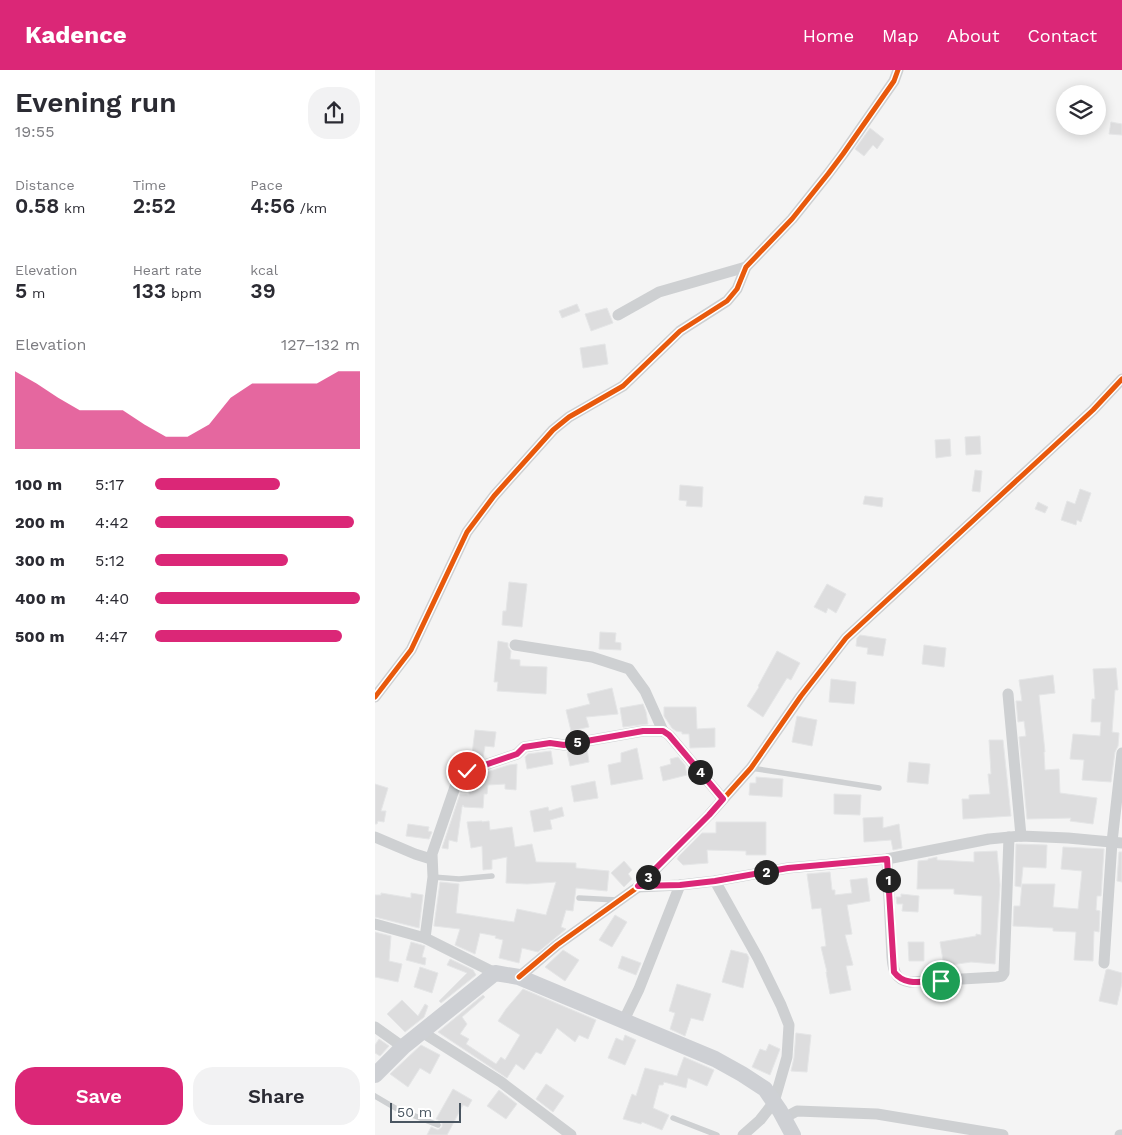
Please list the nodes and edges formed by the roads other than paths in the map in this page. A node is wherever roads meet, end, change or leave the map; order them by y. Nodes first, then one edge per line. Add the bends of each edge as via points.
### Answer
1 (898, 70) edge
2 (746, 267) junction
3 (618, 315) dead end
4 (1122, 379) edge
5 (515, 645) dead end
6 (1008, 694) dead end
7 (375, 697) edge
8 (663, 731) junction
9 (1122, 752) edge
10 (751, 768) junction
11 (879, 788) dead end
12 (723, 799) junction
13 (1021, 836) junction
14 (375, 837) edge
15 (1009, 837) junction
16 (1117, 842) edge
17 (431, 859) junction
18 (887, 859) junction
19 (492, 876) dead end
20 (433, 877) junction
21 (715, 881) junction
22 (680, 885) junction
23 (638, 886) junction
24 (579, 898) dead end
25 (619, 900) junction
26 (375, 924) edge
27 (425, 938) junction
28 (1104, 963) dead end
29 (495, 973) junction
30 (519, 977) junction
31 (624, 1020) junction
32 (375, 1027) edge
33 (422, 1032) junction
34 (403, 1047) junction
35 (375, 1075) edge
36 (375, 1096) edge
37 (779, 1110) junction
38 (673, 1118) dead end
39 (438, 1125) dead end
40 (571, 1135) edge
41 (717, 1135) edge
42 (743, 1135) edge
43 (793, 1135) edge
44 (1003, 1135) edge

1 - 2 street via 894,81 843,154 792,218
2 - 3 street via 659,292
2 - 7 street via 737,289 727,301 680,332 623,386 553,430 494,496 467,532 411,650
4 - 10 street via 1093,410 846,638
5 - 8 street via 592,657 629,669 645,691
6 - 13 street
8 - 12 street
8 - 17 street via 643,731 564,745 550,743 524,747 517,754 467,771 456,784
9 - 16 street
10 - 11 lane
10 - 12 street
12 - 23 street
13 - 15 street
13 - 16 street
14 - 17 street
15 - 18 street
15 - 18 street via 1004,973 997,977 910,982 899,979 894,972 892,957
16 - 28 street
17 - 20 street
18 - 21 street via 788,868
19 - 20 lane
20 - 27 street
21 - 22 street
21 - 37 street via 758,958 789,1025
22 - 23 street
22 - 31 street
23 - 25 street
24 - 25 lane
25 - 30 street
26 - 27 street
27 - 29 street
29 - 30 street
29 - 33 street
30 - 31 street
31 - 37 street via 715,1059 765,1089
32 - 34 street
33 - 34 street
33 - 40 street via 507,1086
34 - 35 street
36 - 39 lane via 397,1109
37 - 42 street via 760,1120
37 - 43 street
37 - 44 street via 877,1114
38 - 41 lane

